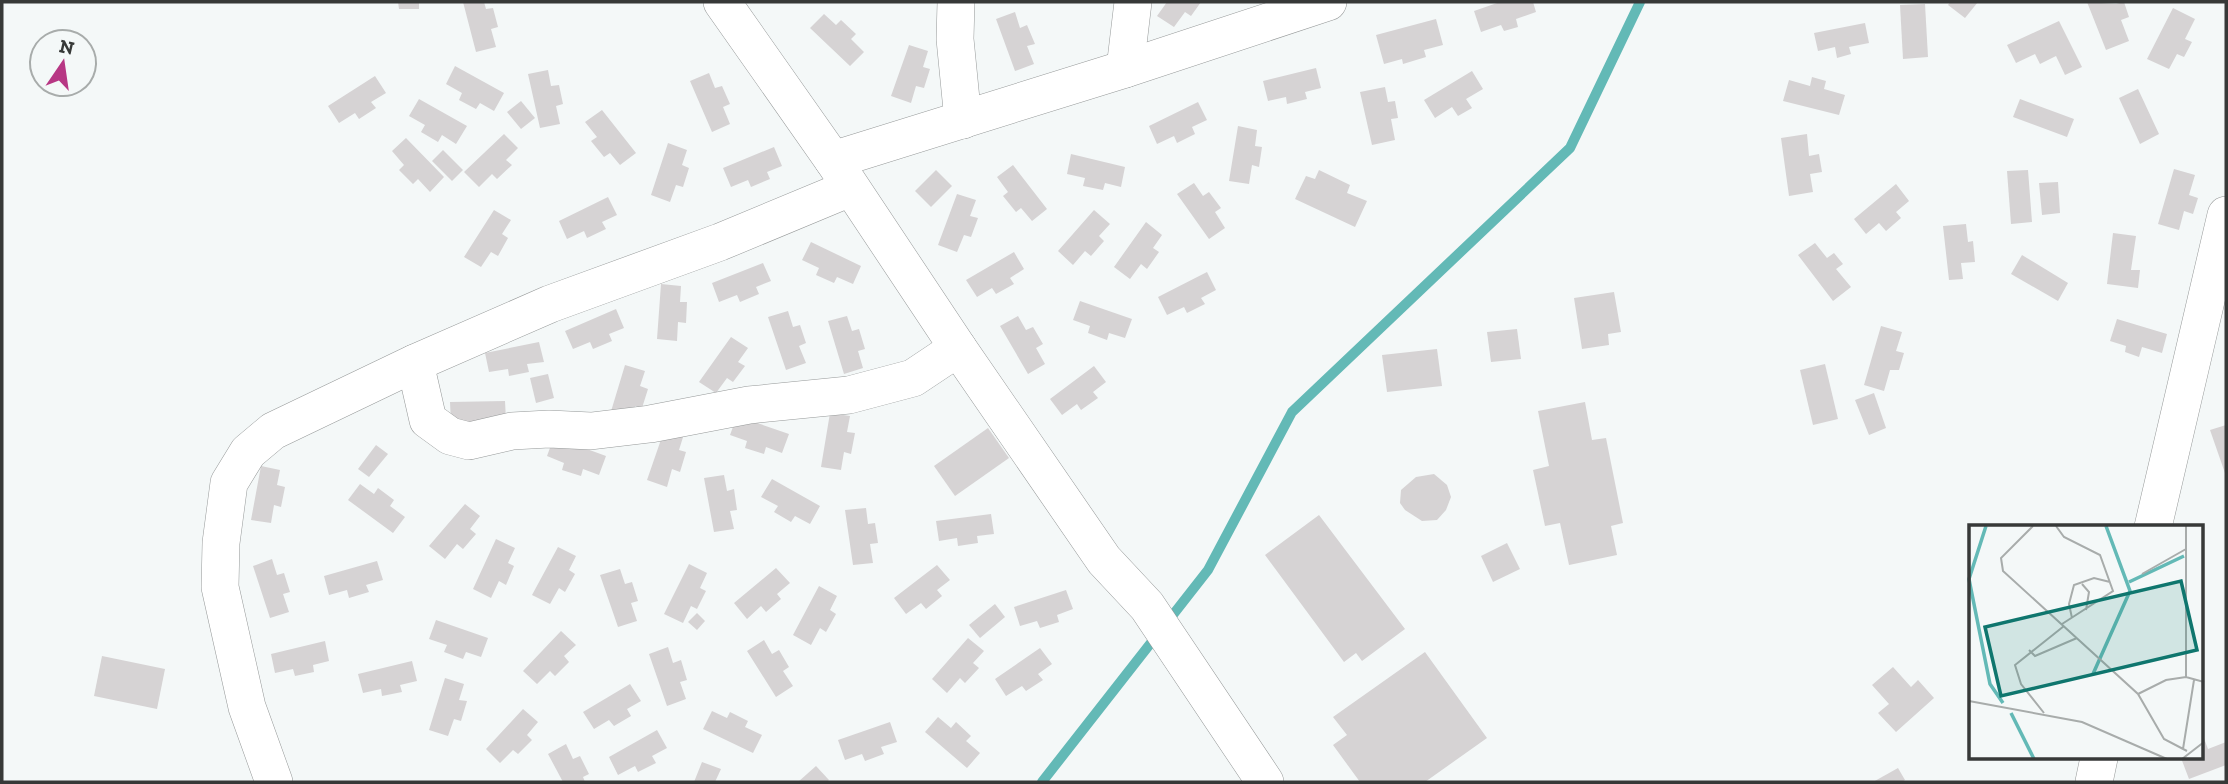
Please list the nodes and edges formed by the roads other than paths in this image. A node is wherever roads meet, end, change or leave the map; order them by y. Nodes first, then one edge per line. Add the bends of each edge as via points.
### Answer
1 (722, 2) edge
2 (956, 2) edge
3 (1133, 2) edge
4 (1328, 2) edge
5 (1125, 69) junction
6 (962, 120) junction
7 (842, 174) junction
8 (2226, 215) edge
9 (958, 348) junction
10 (415, 363) junction
11 (2153, 525) edge
12 (2099, 760) edge
13 (274, 782) edge
14 (1265, 782) edge
15 (2094, 782) edge

1 - 7 street
2 - 6 street
3 - 5 street
4 - 5 street
5 - 6 street
6 - 7 street
7 - 9 street
7 - 10 street via 720,242 550,304
8 - 11 street
9 - 10 street via 913,378 849,395 748,405 650,424 591,431 512,431 469,441 450,436 428,421
9 - 14 street via 1104,560 1147,606
10 - 13 street via 273,431 248,452 229,483 220,587 247,707
12 - 15 street

